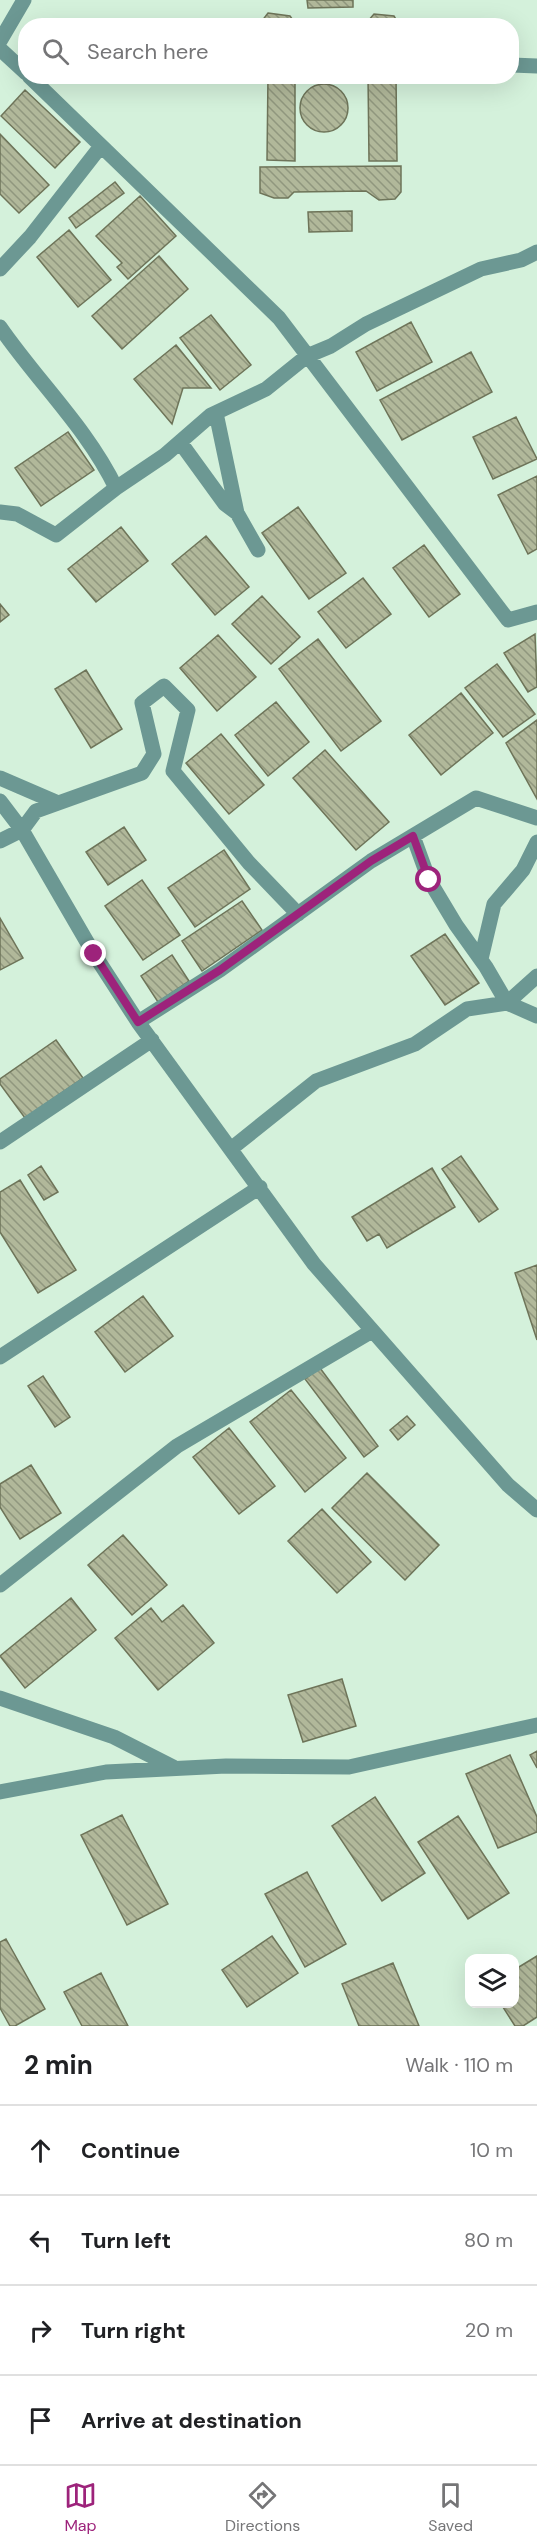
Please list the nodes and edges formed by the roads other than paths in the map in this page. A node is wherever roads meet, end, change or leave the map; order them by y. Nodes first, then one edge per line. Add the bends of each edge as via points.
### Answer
1 (24, 0) edge
2 (0, 41) edge
3 (0, 49) edge
4 (519, 65) edge
5 (18, 66) edge
6 (537, 66) edge
7 (36, 84) edge
8 (101, 146) junction
9 (537, 252) edge
10 (0, 269) edge
11 (0, 327) edge
12 (307, 356) junction
13 (216, 413) junction
14 (180, 442) junction
15 (116, 488) junction
16 (0, 512) edge
17 (237, 513) junction
18 (258, 550) dead end
19 (537, 612) edge
20 (0, 778) edge
21 (0, 801) edge
22 (58, 803) junction
23 (537, 818) edge
24 (22, 830) junction
25 (413, 836) junction
26 (0, 841) edge
27 (537, 842) edge
28 (298, 914) junction
29 (481, 959) junction
30 (537, 976) edge
31 (507, 1004) junction
32 (537, 1016) edge
33 (138, 1022) junction
34 (152, 1040) junction
35 (0, 1142) edge
36 (232, 1148) junction
37 (260, 1187) junction
38 (372, 1331) junction
39 (0, 1357) edge
40 (537, 1510) edge
41 (0, 1585) edge
42 (2, 1695) edge
43 (537, 1725) edge
44 (176, 1768) junction
45 (0, 1792) edge

1 - 2 street
3 - 5 street
4 - 6 street
7 - 8 street
8 - 10 street
8 - 12 street via 279,318
9 - 12 street via 521,260 481,269
11 - 15 street via 102,460
12 - 13 street via 266,389
12 - 19 street via 508,620
13 - 14 street
13 - 17 street
14 - 15 street
14 - 17 street via 225,504
15 - 16 street via 56,535 17,514
17 - 18 street
20 - 22 street
21 - 24 street
22 - 24 street via 36,811
22 - 28 street via 142,773 154,754 142,703 164,686 188,711 173,771 249,863
23 - 25 street via 476,798
24 - 26 street
24 - 33 street
25 - 28 street
25 - 29 street via 429,880
27 - 29 street via 523,870 494,904
28 - 33 street
29 - 31 street
30 - 31 street
31 - 32 street
31 - 36 street via 467,1009 416,1044 316,1081
33 - 34 street
34 - 35 street
34 - 36 street
36 - 37 street
37 - 38 street via 314,1264
37 - 39 street
38 - 40 street via 508,1485
38 - 41 street via 177,1446
42 - 44 street via 114,1737
43 - 44 street via 349,1767
44 - 45 street via 106,1772

